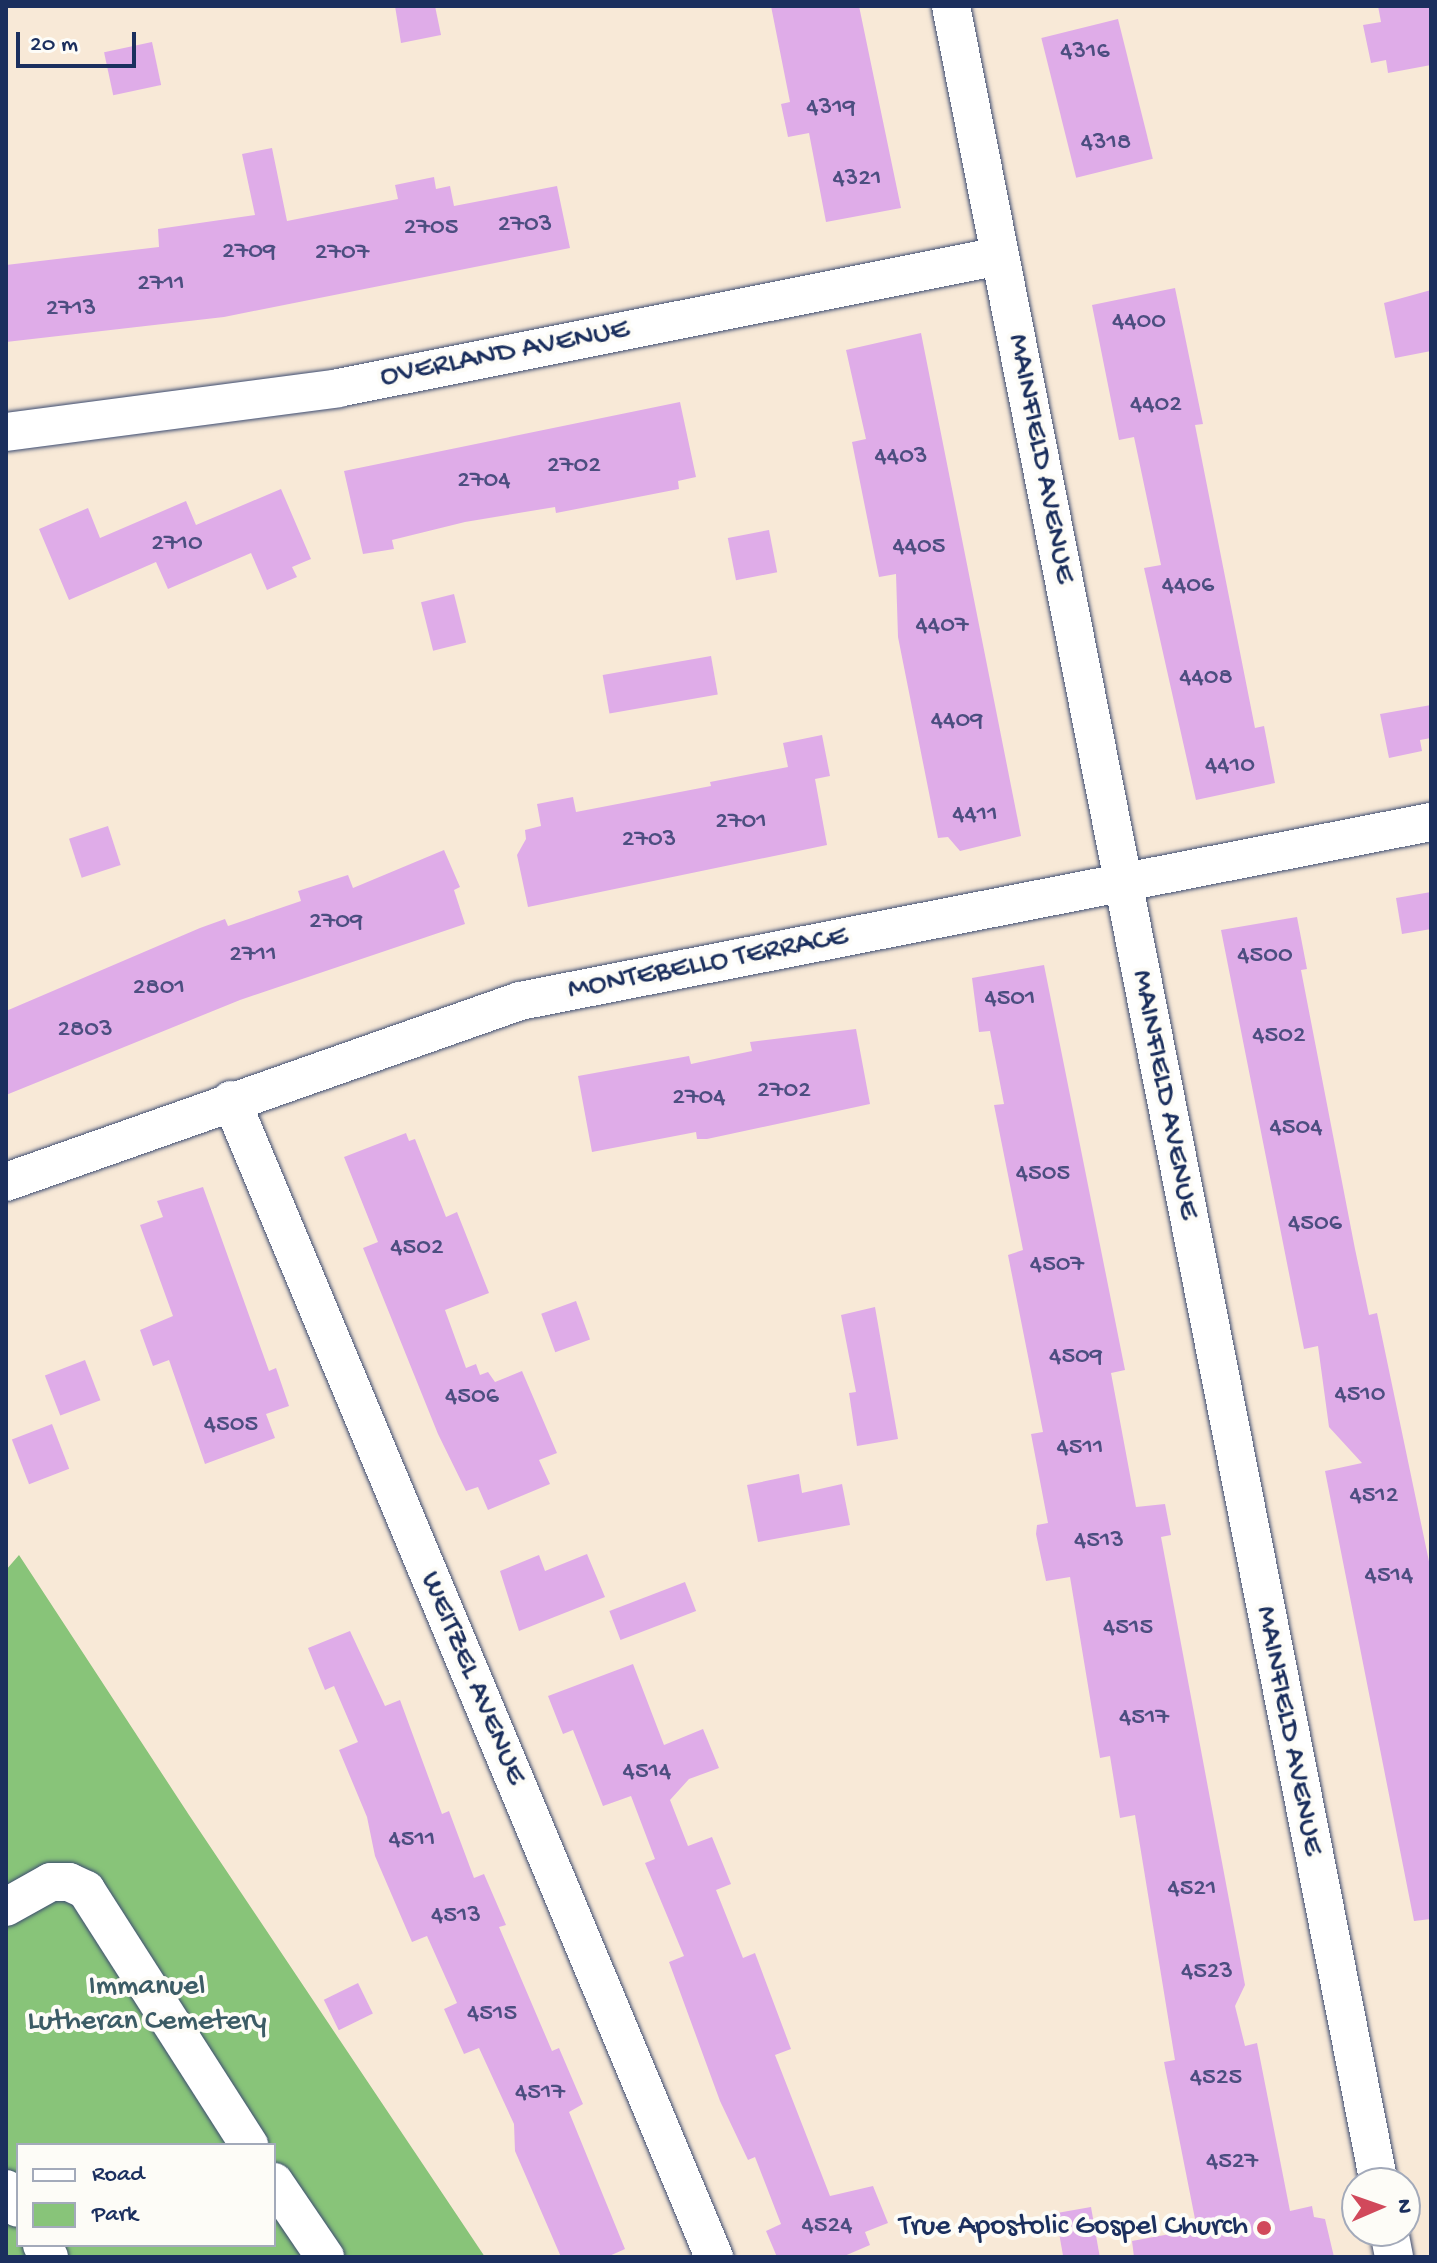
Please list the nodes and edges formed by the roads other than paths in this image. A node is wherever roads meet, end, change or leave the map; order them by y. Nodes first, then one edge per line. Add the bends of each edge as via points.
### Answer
1 (951, 6) edge
2 (1000, 256) junction
3 (6, 432) edge
4 (1431, 822) edge
5 (1122, 886) junction
6 (231, 1100) junction
7 (6, 1182) edge
8 (6, 1907) edge
9 (248, 2143) edge
10 (1376, 2167) edge
11 (276, 2185) edge
12 (325, 2257) edge
13 (714, 2257) edge

1 - 2 street, MAINFIELD AVENUE
2 - 3 street, OVERLAND AVENUE via 338,388
2 - 5 street, MAINFIELD AVENUE
4 - 5 street, MONTEBELLO TERRACE
5 - 6 street, MONTEBELLO TERRACE via 520,1001
5 - 10 street, MAINFIELD AVENUE
6 - 7 street, MONTEBELLO TERRACE
6 - 13 street, WEITZEL AVENUE
8 - 9 street via 51,1882 86,1890
11 - 12 street

